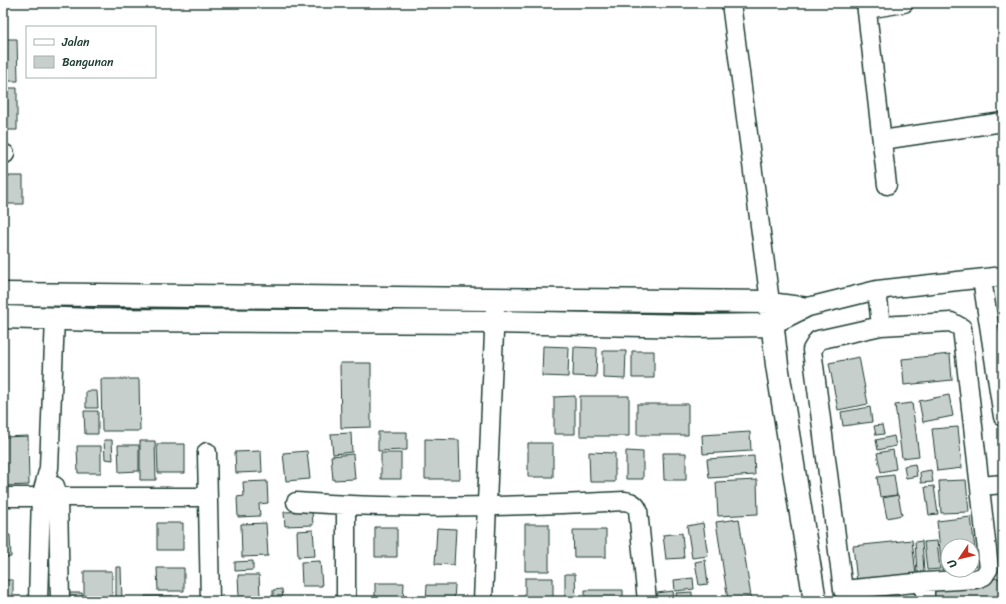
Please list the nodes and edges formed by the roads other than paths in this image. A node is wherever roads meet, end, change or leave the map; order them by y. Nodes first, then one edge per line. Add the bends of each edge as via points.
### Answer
1 (731, 3) edge
2 (904, 3) edge
3 (867, 6) edge
4 (1003, 122) edge
5 (882, 140) junction
6 (887, 185) dead end
7 (1003, 276) edge
8 (982, 279) junction
9 (877, 290) junction
10 (3, 294) edge
11 (495, 299) junction
12 (770, 302) junction
13 (808, 307) junction
14 (3, 317) edge
15 (55, 318) junction
16 (494, 322) junction
17 (772, 325) junction
18 (881, 326) junction
19 (1003, 417) edge
20 (207, 452) dead end
21 (1003, 484) edge
22 (981, 486) junction
23 (3, 497) edge
24 (50, 497) junction
25 (208, 497) junction
26 (296, 502) dead end
27 (486, 505) junction
28 (346, 506) junction
29 (924, 582) junction
30 (844, 595) edge
31 (38, 601) edge
32 (60, 601) edge
33 (210, 601) edge
34 (346, 601) edge
35 (483, 601) edge
36 (647, 601) edge
37 (815, 601) edge
38 (925, 601) edge

1 - 12 street
2 - 3 street
3 - 5 street
4 - 5 street
5 - 6 street
7 - 8 street
8 - 9 street
8 - 19 street
9 - 13 street
9 - 18 street
10 - 11 street
11 - 12 street
11 - 16 street
12 - 13 street
12 - 17 street
13 - 17 street
14 - 15 street
15 - 16 street
15 - 24 street
16 - 17 street
16 - 27 street
17 - 37 street via 776,365
18 - 22 street via 951,322 962,328
18 - 30 street via 818,340 812,350
20 - 25 street
21 - 22 street
22 - 29 street via 989,568 984,576 976,579
23 - 24 street
24 - 25 street
24 - 31 street
24 - 32 street
25 - 33 street
26 - 28 street
27 - 28 street
27 - 35 street
27 - 36 street via 522,506 624,501 636,505
28 - 34 street
29 - 30 street
29 - 38 street

